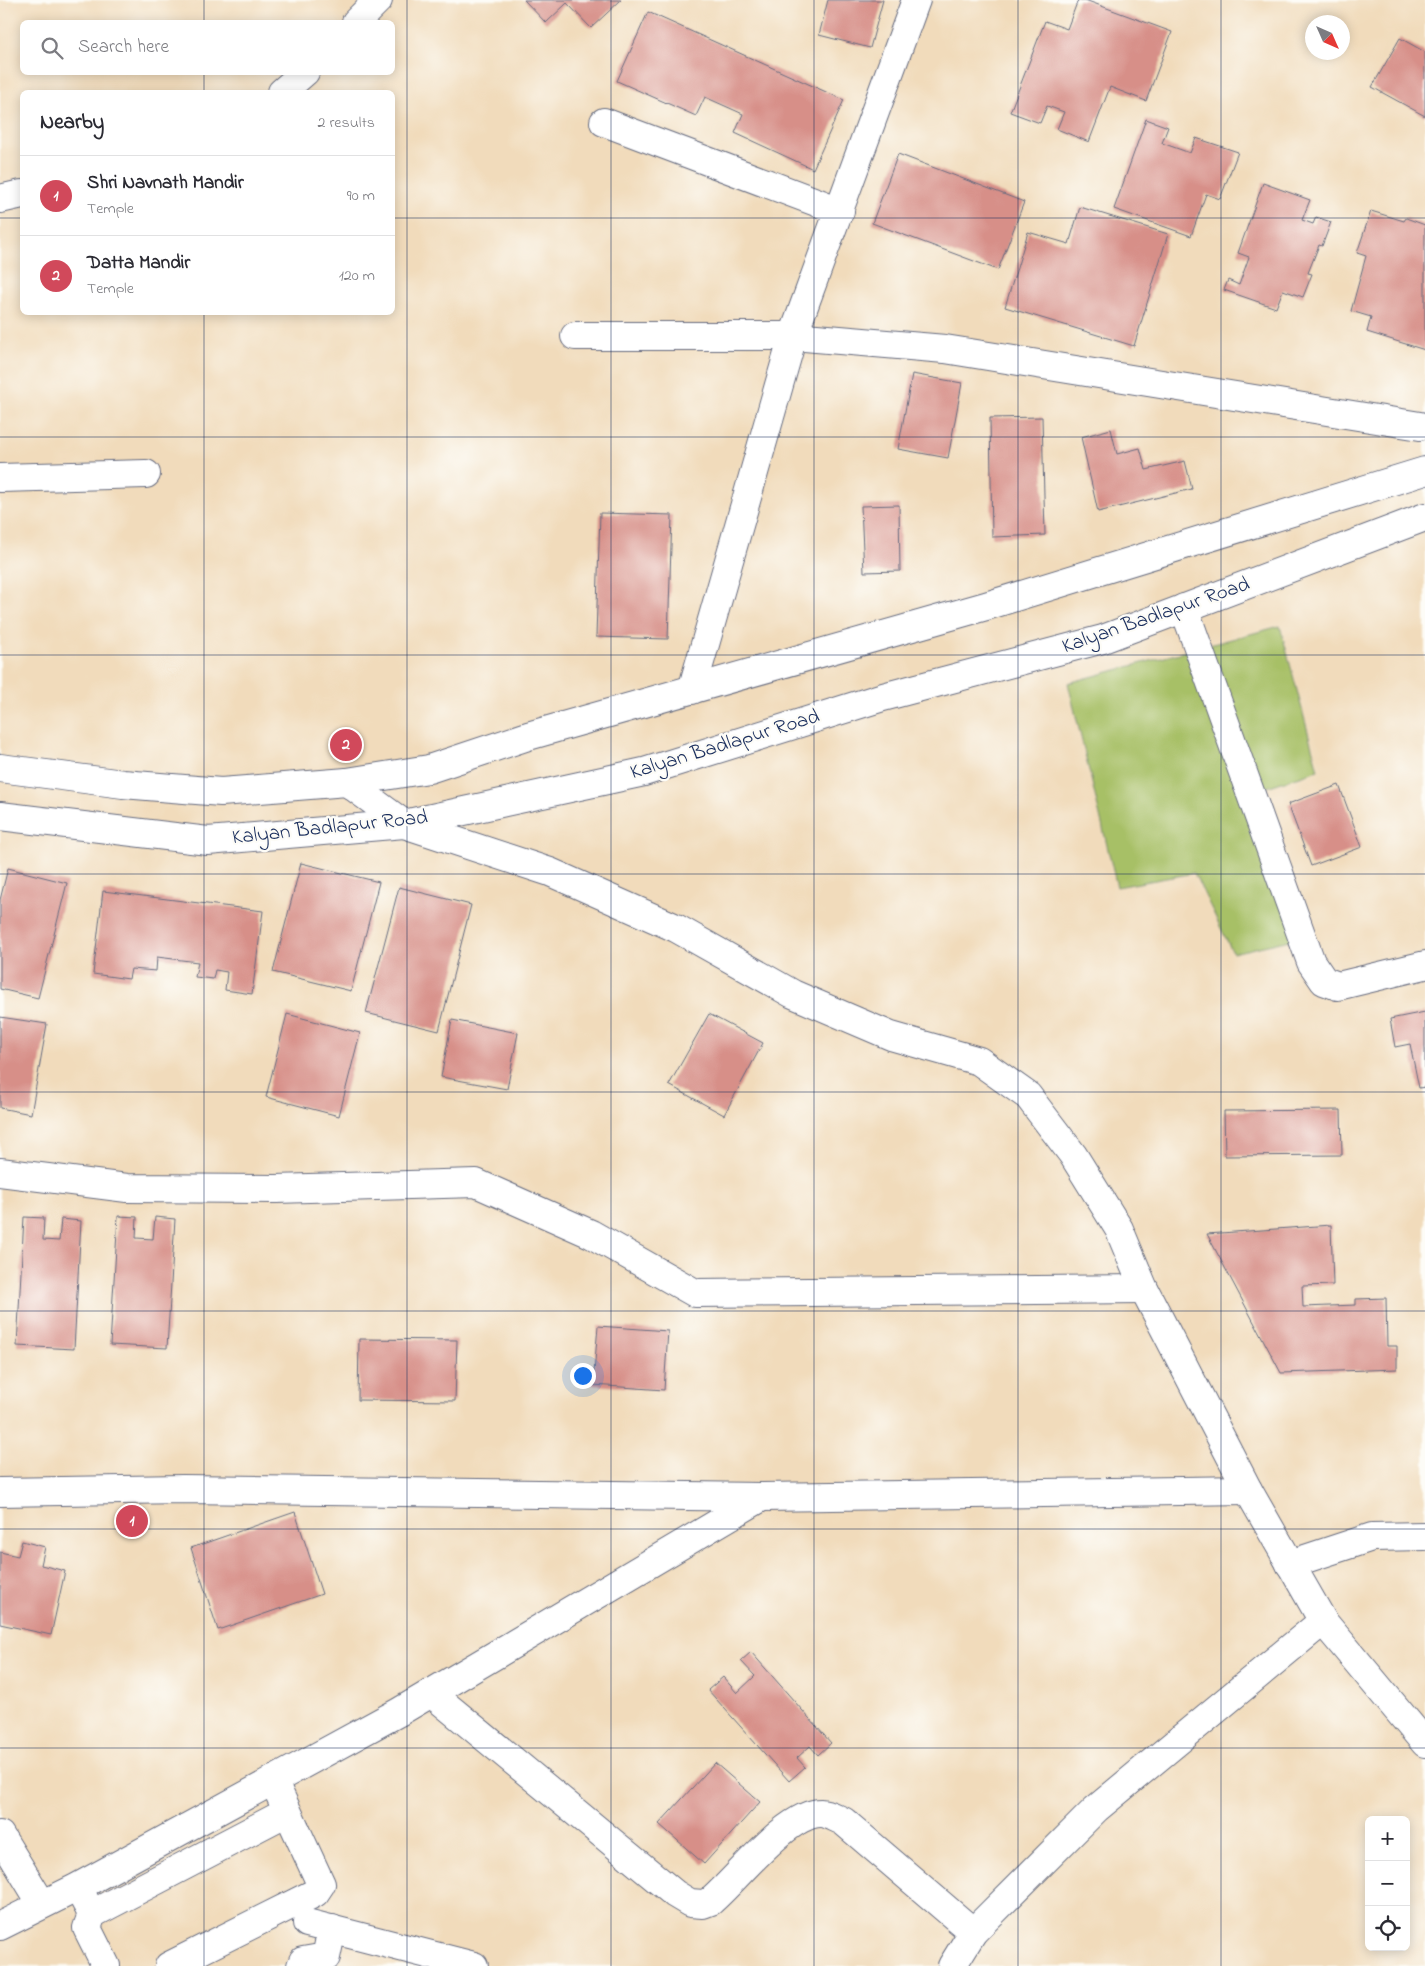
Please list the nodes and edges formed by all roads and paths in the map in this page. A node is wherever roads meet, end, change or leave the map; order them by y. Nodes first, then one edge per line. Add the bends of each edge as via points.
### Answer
1 (378, 0) edge
2 (916, 0) edge
3 (358, 20) edge
4 (301, 75) edge
5 (284, 90) edge
6 (604, 122) dead end
7 (20, 194) edge
8 (0, 199) edge
9 (840, 211) junction
10 (575, 336) dead end
11 (793, 336) junction
12 (1423, 428) edge
13 (1425, 472) edge
14 (146, 474) dead end
15 (0, 478) edge
16 (1425, 517) edge
17 (1184, 608) junction
18 (692, 690) junction
19 (0, 768) edge
20 (347, 782) junction
21 (0, 816) edge
22 (404, 824) junction
23 (1425, 965) edge
24 (0, 1172) edge
25 (1144, 1289) junction
26 (1248, 1490) junction
27 (0, 1492) edge
28 (762, 1498) junction
29 (1425, 1536) edge
30 (1290, 1564) junction
31 (1323, 1621) junction
32 (431, 1693) junction
33 (1425, 1743) edge
34 (273, 1780) junction
35 (287, 1812) junction
36 (0, 1835) edge
37 (170, 1836) junction
38 (186, 1865) junction
39 (76, 1888) junction
40 (42, 1904) junction
41 (92, 1914) junction
42 (0, 1926) edge
43 (973, 1932) junction
44 (106, 1966) edge
45 (169, 1966) edge
46 (300, 1966) edge
47 (474, 1966) edge
48 (952, 1966) edge

1 - 3 street
2 - 9 street
4 - 5 street
6 - 9 street
7 - 8 street
9 - 11 street
10 - 11 street
11 - 12 street via 945,349
11 - 18 street
13 - 18 street via 986,606
14 - 15 street
16 - 17 street, Kalyan Badlapur Road
17 - 22 street, Kalyan Badlapur Road via 1103,639 883,697 644,772
17 - 23 street via 1311,962 1324,980 1338,986
18 - 20 street via 528,736 429,770
19 - 20 street via 123,784 221,792
20 - 22 street
21 - 22 street, Kalyan Badlapur Road via 208,841
22 - 25 street via 550,872 676,928 792,994 891,1036 979,1061 1028,1096 1073,1155 1119,1229
24 - 25 street via 127,1188 276,1189 476,1183 591,1234 695,1293
25 - 26 street
26 - 28 street
26 - 30 street
27 - 28 street via 183,1489
28 - 32 street
29 - 30 street via 1372,1538
30 - 31 street
31 - 33 street
31 - 43 street via 1096,1809
32 - 34 street
32 - 43 street via 674,1894 690,1903 711,1901 786,1828 807,1815 823,1812 843,1822
34 - 35 street
34 - 37 street
35 - 38 street
35 - 45 street via 321,1884 315,1893
36 - 40 street
37 - 38 street
37 - 39 street
38 - 41 street
39 - 40 street
39 - 41 street
40 - 42 street
41 - 44 street via 87,1928
43 - 48 street
46 - 47 street via 303,1961 326,1957 320,1926

